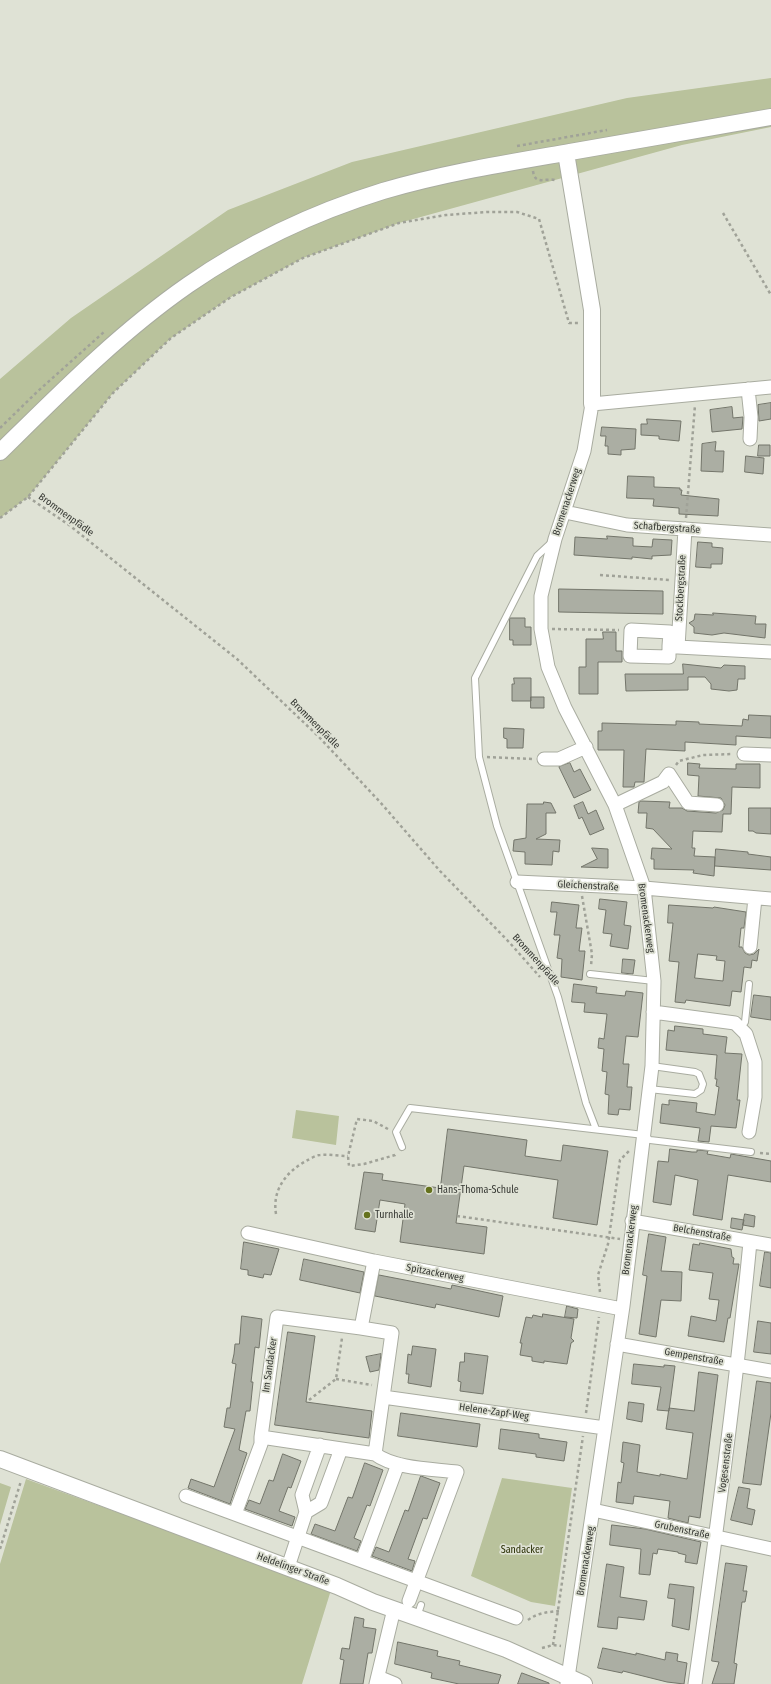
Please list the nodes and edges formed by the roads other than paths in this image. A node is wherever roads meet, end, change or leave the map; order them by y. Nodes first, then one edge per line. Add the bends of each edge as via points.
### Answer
1 (771, 117) edge
2 (566, 153) junction
3 (771, 387) edge
4 (748, 389) junction
5 (592, 404) junction
6 (750, 439) dead end
7 (0, 452) edge
8 (565, 512) junction
9 (685, 529) junction
10 (771, 535) edge
11 (555, 539) junction
12 (674, 646) junction
13 (771, 652) edge
14 (586, 747) junction
15 (744, 754) road end
16 (771, 755) edge
17 (544, 759) road end
18 (615, 805) junction
19 (717, 806) dead end
20 (517, 882) junction
21 (644, 888) junction
22 (755, 898) junction
23 (771, 899) edge
24 (750, 947) dead end
25 (590, 974) road end
26 (654, 981) junction
27 (749, 984) dead end
28 (653, 1012) junction
29 (740, 1028) junction
30 (652, 1066) junction
31 (649, 1089) junction
32 (596, 1129) junction
33 (749, 1132) dead end
34 (644, 1135) junction
35 (402, 1147) road end
36 (751, 1152) dead end
37 (632, 1221) junction
38 (248, 1233) dead end
39 (750, 1242) junction
40 (771, 1245) edge
41 (374, 1261) junction
42 (622, 1309) junction
43 (361, 1328) junction
44 (617, 1344) junction
45 (738, 1365) junction
46 (771, 1371) edge
47 (384, 1392) junction
48 (605, 1428) junction
49 (261, 1438) junction
50 (320, 1445) junction
51 (341, 1449) junction
52 (375, 1454) junction
53 (0, 1459) edge
54 (398, 1464) junction
55 (186, 1496) dead end
56 (593, 1510) junction
57 (306, 1512) junction
58 (235, 1514) junction
59 (716, 1537) junction
60 (298, 1538) junction
61 (771, 1549) edge
62 (362, 1561) junction
63 (288, 1568) junction
64 (417, 1582) junction
65 (416, 1608) junction
66 (394, 1609) junction
67 (521, 1620) road end
68 (377, 1680) edge
69 (567, 1681) edge
70 (395, 1684) edge
71 (584, 1684) edge
72 (694, 1684) edge

1 - 2 street
2 - 5 street via 592,310
2 - 7 street via 530,150 463,171 384,191 314,216 247,249 189,284 130,329
3 - 4 street
4 - 5 street
4 - 6 street
5 - 8 street, Bromenackerweg via 584,451
8 - 9 street, Schafbergstraße via 627,525
8 - 11 street, Bromenackerweg
9 - 10 street, Schafbergstraße
9 - 12 street, Stockbergstraße
11 - 14 street, Bromenackerweg via 541,596 542,629 548,667 564,708
11 - 20 lane via 537,556 475,678 479,756 497,826
12 - 12 street, Stockbergstraße via 669,657 630,656 631,630 670,632
12 - 13 street
14 - 17 street via 559,759
14 - 18 street, Bromenackerweg
15 - 16 street
18 - 19 street via 663,782 669,774 688,803
18 - 21 street, Bromenackerweg
20 - 21 street, Gleichenstraße
20 - 32 lane via 558,997 586,1103
21 - 22 street, Gleichenstraße
21 - 26 street, Bromenackerweg
22 - 23 street, Gleichenstraße
22 - 24 street
25 - 26 lane
26 - 28 street, Bromenackerweg
27 - 29 lane via 745,1022
28 - 29 street via 735,1023
28 - 30 street, Bromenackerweg
29 - 33 street via 746,1034 755,1062 755,1097
30 - 31 street, Bromenackerweg
30 - 31 lane via 695,1072 699,1074 703,1084 701,1090 695,1094
31 - 34 street, Bromenackerweg
32 - 34 lane
32 - 35 lane via 410,1108 396,1132
34 - 36 lane via 650,1140
34 - 37 street, Bromenackerweg
37 - 39 street, Belchenstraße
37 - 42 street, Bromenackerweg
38 - 41 street, Spitzackerweg
39 - 40 street, Belchenstraße
39 - 45 street, Vogesenstraße
41 - 42 street, Spitzackerweg
41 - 43 street
42 - 44 street, Bromenackerweg
43 - 47 street, Im Sandacker via 392,1333
43 - 49 street, Im Sandacker via 277,1317
44 - 45 street, Gempenstraße
44 - 48 street, Bromenackerweg
45 - 46 street, Gempenstraße
45 - 59 street, Vogesenstraße
47 - 48 street, Helene-Zapf-Weg
47 - 52 street, Im Sandacker
48 - 56 street, Bromenackerweg
49 - 50 street
49 - 58 street
50 - 51 street
50 - 57 street via 302,1495
51 - 52 street
51 - 57 street via 321,1503
52 - 54 street via 384,1461
53 - 63 street, Heldelinger Straße
54 - 62 street
54 - 64 street via 458,1472
55 - 58 street
56 - 59 street, Grubenstraße
56 - 69 street, Bromenackerweg
57 - 60 street
58 - 60 street
59 - 61 street, Grubenstraße
59 - 72 street, Vogesenstraße
60 - 62 street
60 - 63 street
62 - 64 street
63 - 66 street, Heldelinger Straße
64 - 65 street
64 - 67 street
65 - 66 street, Heldelinger Straße
65 - 69 street, Heldelinger Straße via 506,1649
66 - 68 street
68 - 70 street
69 - 71 street, Heldelinger Straße

